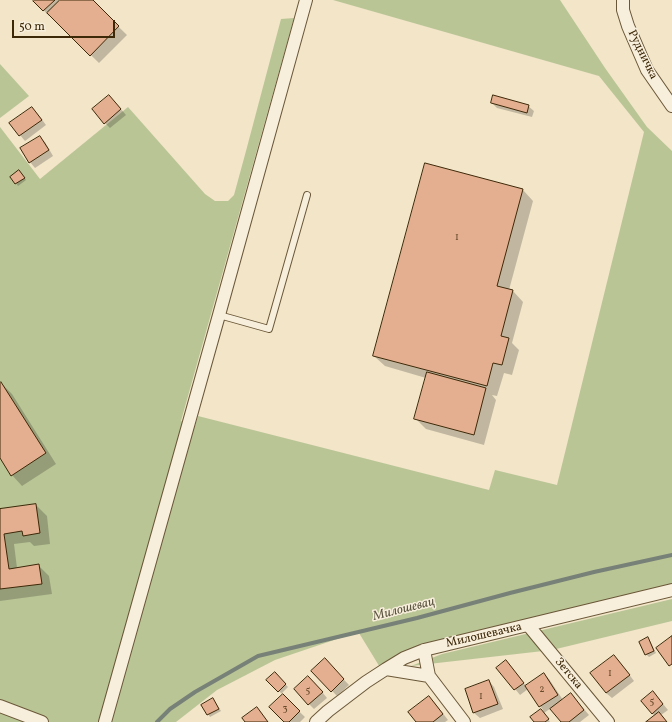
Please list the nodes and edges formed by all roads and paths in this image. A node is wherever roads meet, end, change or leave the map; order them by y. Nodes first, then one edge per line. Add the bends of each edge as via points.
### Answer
1 (306, 0) edge
2 (623, 0) edge
3 (672, 106) edge
4 (307, 195) dead end
5 (219, 315) junction
6 (671, 592) edge
7 (528, 625) junction
8 (424, 650) junction
9 (386, 669) junction
10 (428, 676) junction
11 (0, 706) edge
12 (42, 722) edge
13 (105, 722) edge
14 (316, 722) edge
15 (464, 722) edge
16 (608, 722) edge

1 - 5 street
2 - 3 street, Рудничка via 628,26 647,70
4 - 5 lane via 269,329
5 - 13 street
6 - 7 street, Милошевачка
7 - 8 street, Милошевачка
7 - 16 street, Зетска
8 - 9 street, Милошевачка
8 - 10 street
9 - 10 street
9 - 14 street, Милошевачка via 328,710
10 - 15 street
11 - 12 street

